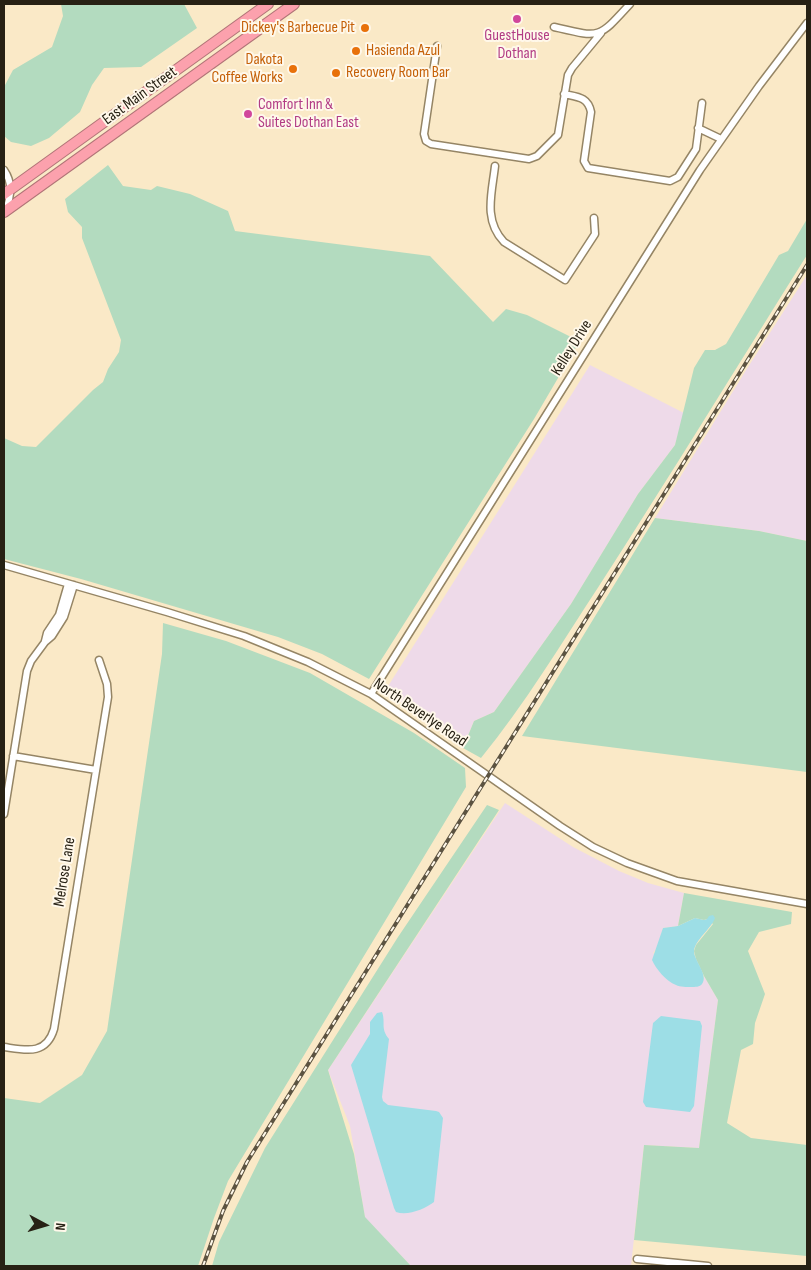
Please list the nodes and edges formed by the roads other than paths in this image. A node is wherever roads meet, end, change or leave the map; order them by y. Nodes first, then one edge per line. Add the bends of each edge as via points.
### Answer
1 (268, 4) edge
2 (294, 4) edge
3 (630, 4) edge
4 (807, 23) edge
5 (554, 27) dead end
6 (601, 33) junction
7 (437, 46) dead end
8 (564, 94) junction
9 (702, 103) dead end
10 (698, 128) junction
11 (721, 139) junction
12 (495, 166) dead end
13 (6, 173) edge
14 (24, 179) junction
15 (7, 191) edge
16 (5, 212) edge
17 (594, 218) dead end
18 (4, 565) edge
19 (71, 584) junction
20 (99, 660) dead end
21 (371, 694) junction
22 (13, 756) junction
23 (96, 770) junction
24 (4, 814) edge
25 (807, 904) edge
26 (4, 1047) edge
27 (637, 1259) dead end
28 (708, 1266) edge

1 - 14 highway, East Main Street
2 - 16 highway, East Main Street
3 - 6 street
4 - 11 street, Kelley Drive
5 - 6 street via 591,35
6 - 8 street via 572,68
7 - 8 street via 424,134 428,143 534,158 558,135
8 - 10 street via 584,99 590,106 584,161 588,168 674,181 696,149
9 - 10 street
10 - 11 street
11 - 21 street, Kelley Drive
12 - 17 street via 490,217 497,235 565,280 595,234
13 - 14 street
13 - 15 street
14 - 15 highway, East Main Street
15 - 16 street via 10,200
18 - 19 street, North Beverlye Road
19 - 21 street, North Beverlye Road via 262,643
19 - 22 street via 64,617 27,671
20 - 23 street, Melrose Lane via 108,693
21 - 25 street, North Beverlye Road via 560,826 609,855 677,881
22 - 23 street
22 - 24 street
23 - 26 street, Melrose Lane via 53,1034 46,1044 34,1050
27 - 28 street

